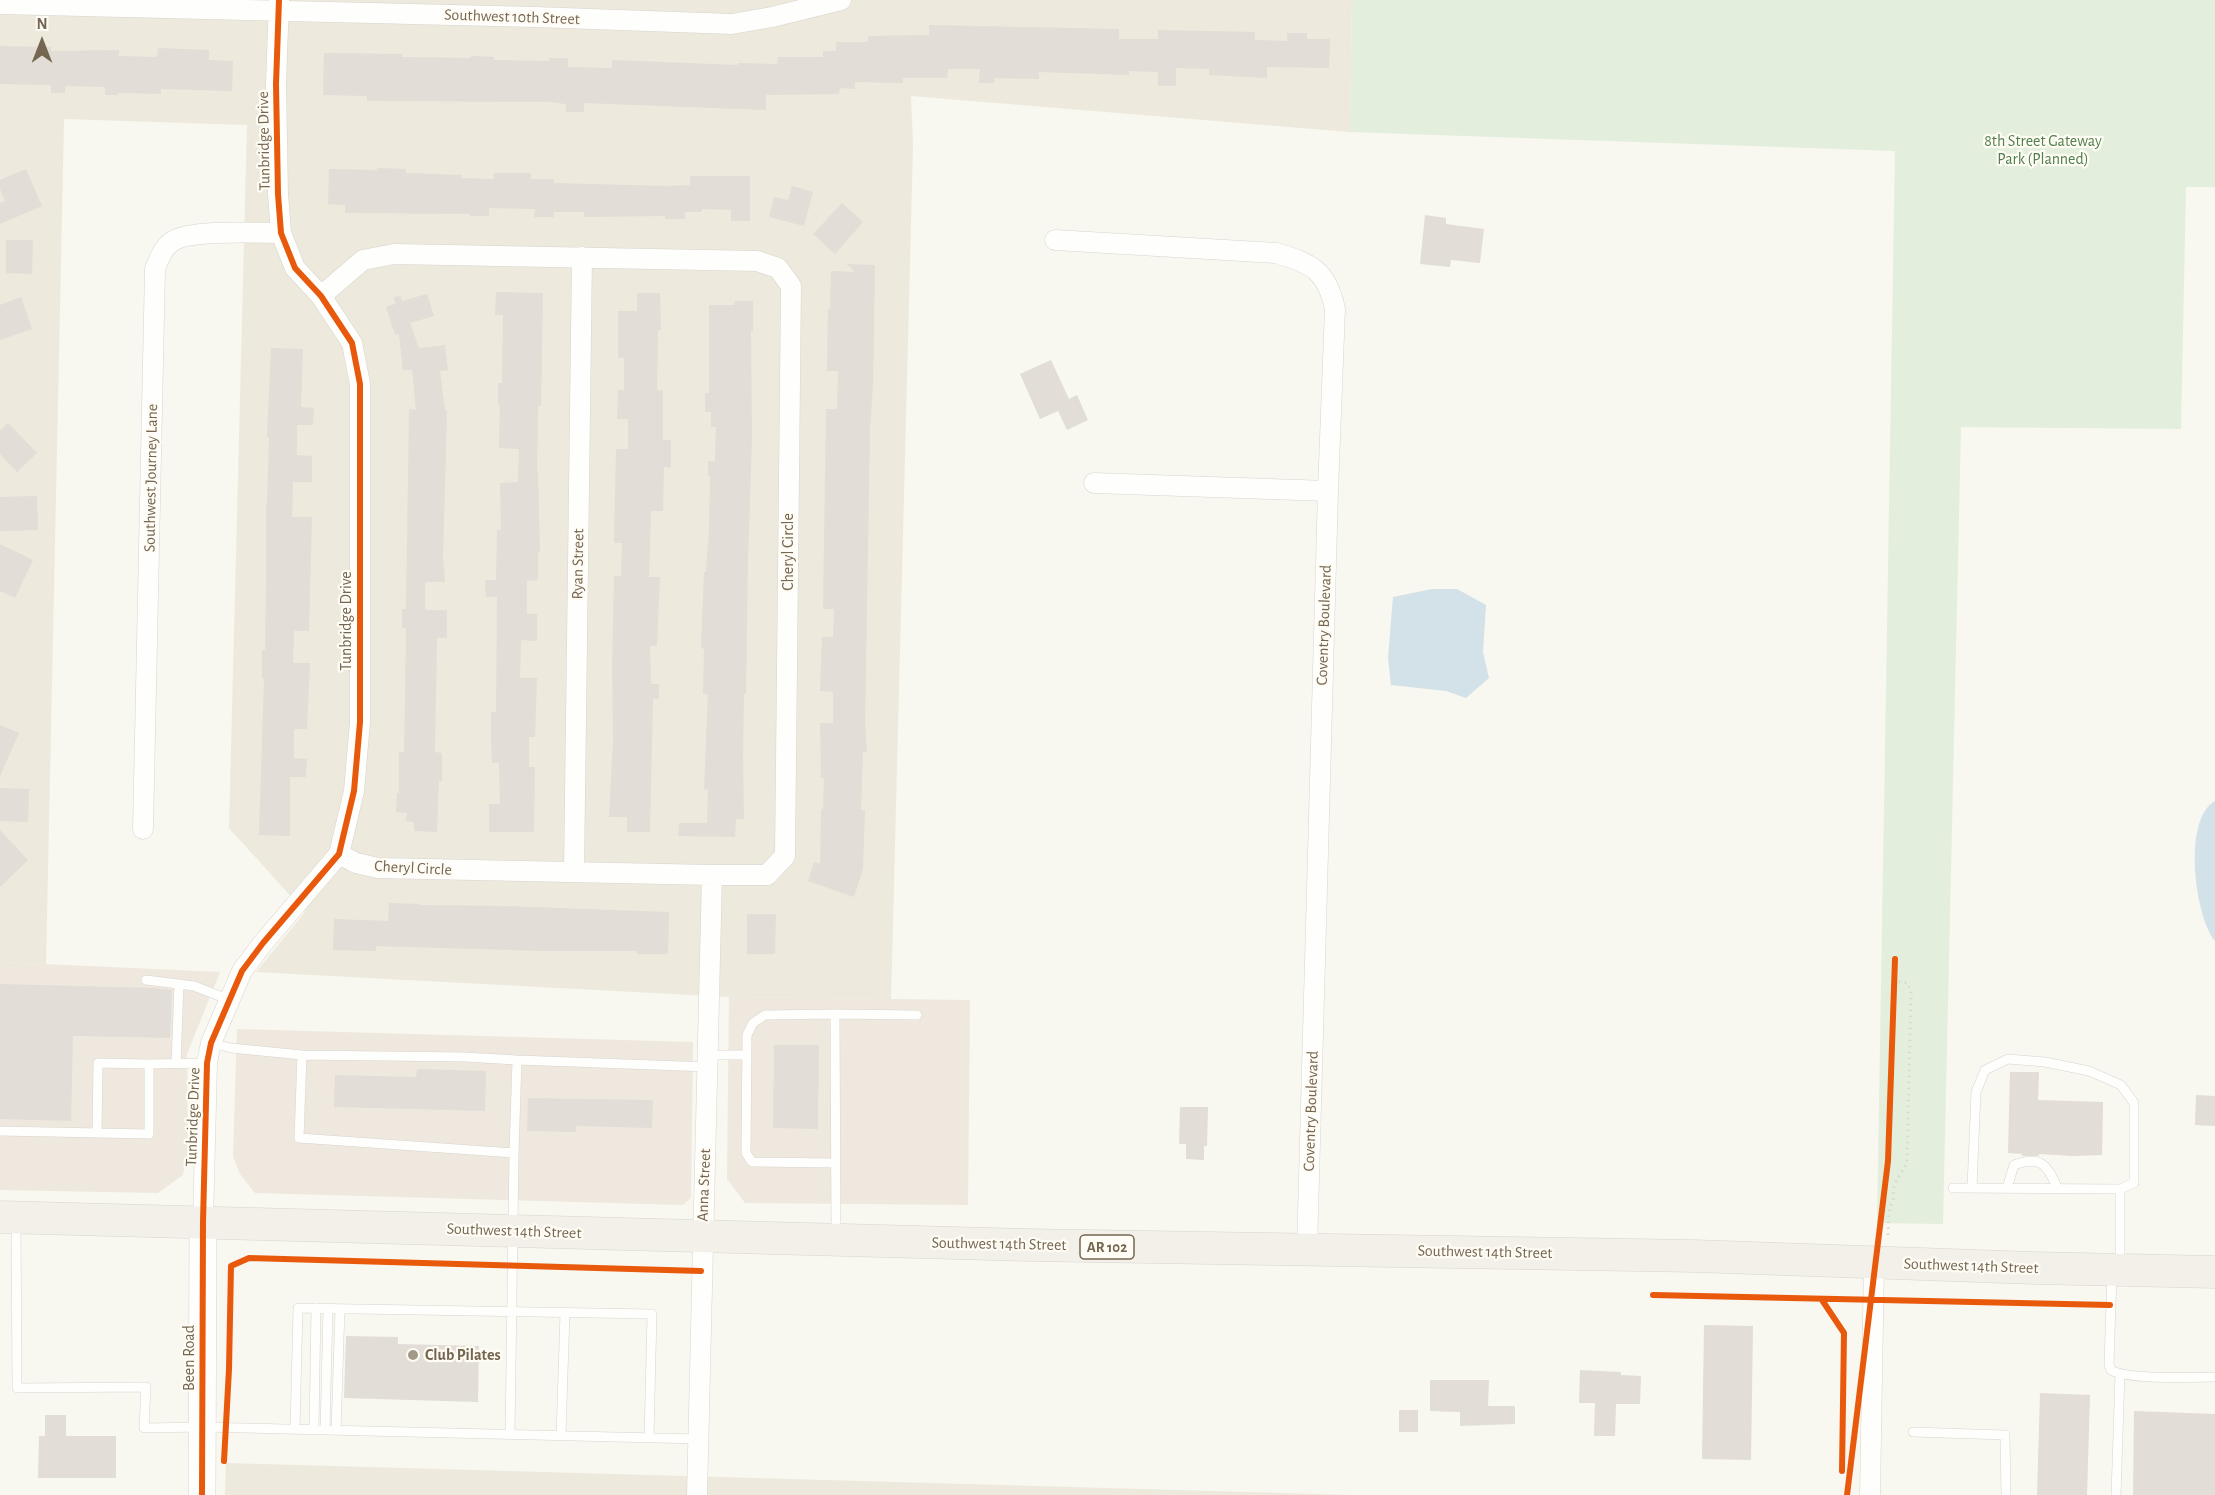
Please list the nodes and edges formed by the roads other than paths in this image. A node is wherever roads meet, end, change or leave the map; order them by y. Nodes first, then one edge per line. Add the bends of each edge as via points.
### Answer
1 (841, 0) edge
2 (11, 3) edge
3 (279, 5) edge
4 (535, 8) edge
5 (772, 8) edge
6 (281, 233) junction
7 (1055, 240) dead end
8 (582, 257) junction
9 (321, 296) junction
10 (1094, 483) dead end
11 (1328, 491) junction
12 (143, 830) dead end
13 (339, 854) junction
14 (574, 872) junction
15 (712, 875) junction
16 (146, 980) dead end
17 (179, 984) junction
18 (230, 1000) junction
19 (835, 1014) junction
20 (917, 1015) dead end
21 (211, 1043) junction
22 (302, 1055) junction
23 (746, 1055) junction
24 (517, 1060) junction
25 (708, 1061) junction
26 (207, 1063) junction
27 (149, 1064) junction
28 (176, 1064) junction
29 (0, 1131) edge
30 (97, 1133) junction
31 (514, 1153) junction
32 (836, 1163) junction
33 (1972, 1187) junction
34 (2057, 1187) junction
35 (1953, 1188) dead end
36 (2007, 1188) junction
37 (2120, 1189) junction
38 (8, 1217) edge
39 (203, 1222) junction
40 (513, 1232) junction
41 (702, 1236) junction
42 (836, 1240) junction
43 (1307, 1250) junction
44 (1874, 1262) junction
45 (2116, 1269) junction
46 (2215, 1272) edge
47 (316, 1308) junction
48 (328, 1309) junction
49 (340, 1309) junction
50 (512, 1312) junction
51 (565, 1313) junction
52 (2120, 1374) junction
53 (2215, 1377) edge
54 (203, 1427) junction
55 (295, 1429) junction
56 (314, 1430) junction
57 (325, 1430) junction
58 (336, 1430) junction
59 (1913, 1432) dead end
60 (510, 1434) junction
61 (561, 1435) junction
62 (649, 1437) junction
63 (699, 1438) junction
64 (202, 1495) edge
65 (697, 1495) edge
66 (1870, 1495) edge
67 (1876, 1495) edge
68 (2006, 1495) edge
69 (2116, 1495) edge

1 - 5 street, Southwest 10th Street
2 - 3 street, Southwest 10th Street
3 - 4 street, Southwest 10th Street
3 - 6 street, Tunbridge Drive via 276,84
4 - 5 street, Southwest 10th Street via 732,24
6 - 9 street, Tunbridge Drive via 295,268
6 - 12 street, Southwest Journey Lane via 188,235 172,242 155,269
7 - 11 street, Coventry Boulevard via 1276,253 1303,261 1320,274 1331,288 1335,309
8 - 9 street, Cheryl Circle via 394,254 363,260
8 - 14 street, Ryan Street
8 - 15 street, Cheryl Circle via 757,261 778,268 790,286 785,856 766,875
9 - 13 street, Tunbridge Drive via 352,343 360,384 360,722 354,791
10 - 11 street
11 - 43 street, Coventry Boulevard
13 - 14 street, Cheryl Circle via 378,868
13 - 18 street, Tunbridge Drive via 242,971
14 - 15 street, Cheryl Circle
15 - 25 street, Anna Street
16 - 17 lane
17 - 18 lane
17 - 28 lane
18 - 21 street, Tunbridge Drive
19 - 20 lane
19 - 23 lane via 765,1015 753,1023 747,1035
19 - 32 lane
21 - 22 lane
21 - 26 street, Tunbridge Drive
22 - 24 lane
22 - 31 lane via 299,1138
23 - 25 lane
23 - 32 lane via 746,1153 752,1162
24 - 25 lane
24 - 31 lane
25 - 41 street, Anna Street
26 - 28 lane
26 - 39 street, Tunbridge Drive
27 - 28 lane
27 - 30 lane via 148,1134
27 - 30 lane via 98,1063
29 - 30 lane
31 - 40 lane
32 - 42 lane
33 - 35 lane
33 - 36 lane
33 - 37 lane via 1976,1092 1985,1070 2008,1059 2089,1071 2121,1085 2134,1103 2134,1183
34 - 36 lane
34 - 36 lane via 2048,1168 2025,1161 2014,1165
34 - 37 lane
37 - 45 lane
38 - 39 main road, Southwest 14th Street / AR 102
38 - 54 lane via 17,1388 146,1387 144,1428
39 - 40 main road, Southwest 14th Street / AR 102
39 - 54 street, Been Road
40 - 41 main road, Southwest 14th Street / AR 102
40 - 50 lane
41 - 42 main road, Southwest 14th Street / AR 102
41 - 63 street, Anna Street
42 - 43 main road, Southwest 14th Street / AR 102
43 - 44 main road, Southwest 14th Street / AR 102
44 - 45 main road, Southwest 14th Street / AR 102
44 - 66 street
45 - 46 main road, Southwest 14th Street / AR 102
45 - 52 lane via 2109,1364 2111,1370
47 - 48 lane
47 - 55 lane via 298,1308
47 - 56 lane
48 - 49 lane
48 - 57 lane
49 - 50 lane
49 - 58 lane
50 - 51 lane
50 - 60 lane
51 - 61 lane
51 - 62 lane via 651,1314
52 - 53 lane
52 - 69 lane
54 - 55 lane
54 - 64 street, Been Road
55 - 56 lane
56 - 57 lane
57 - 58 lane
58 - 60 lane
59 - 68 lane via 2006,1435
60 - 61 lane
61 - 62 lane
62 - 63 lane
63 - 65 street, Anna Street
66 - 67 lane

